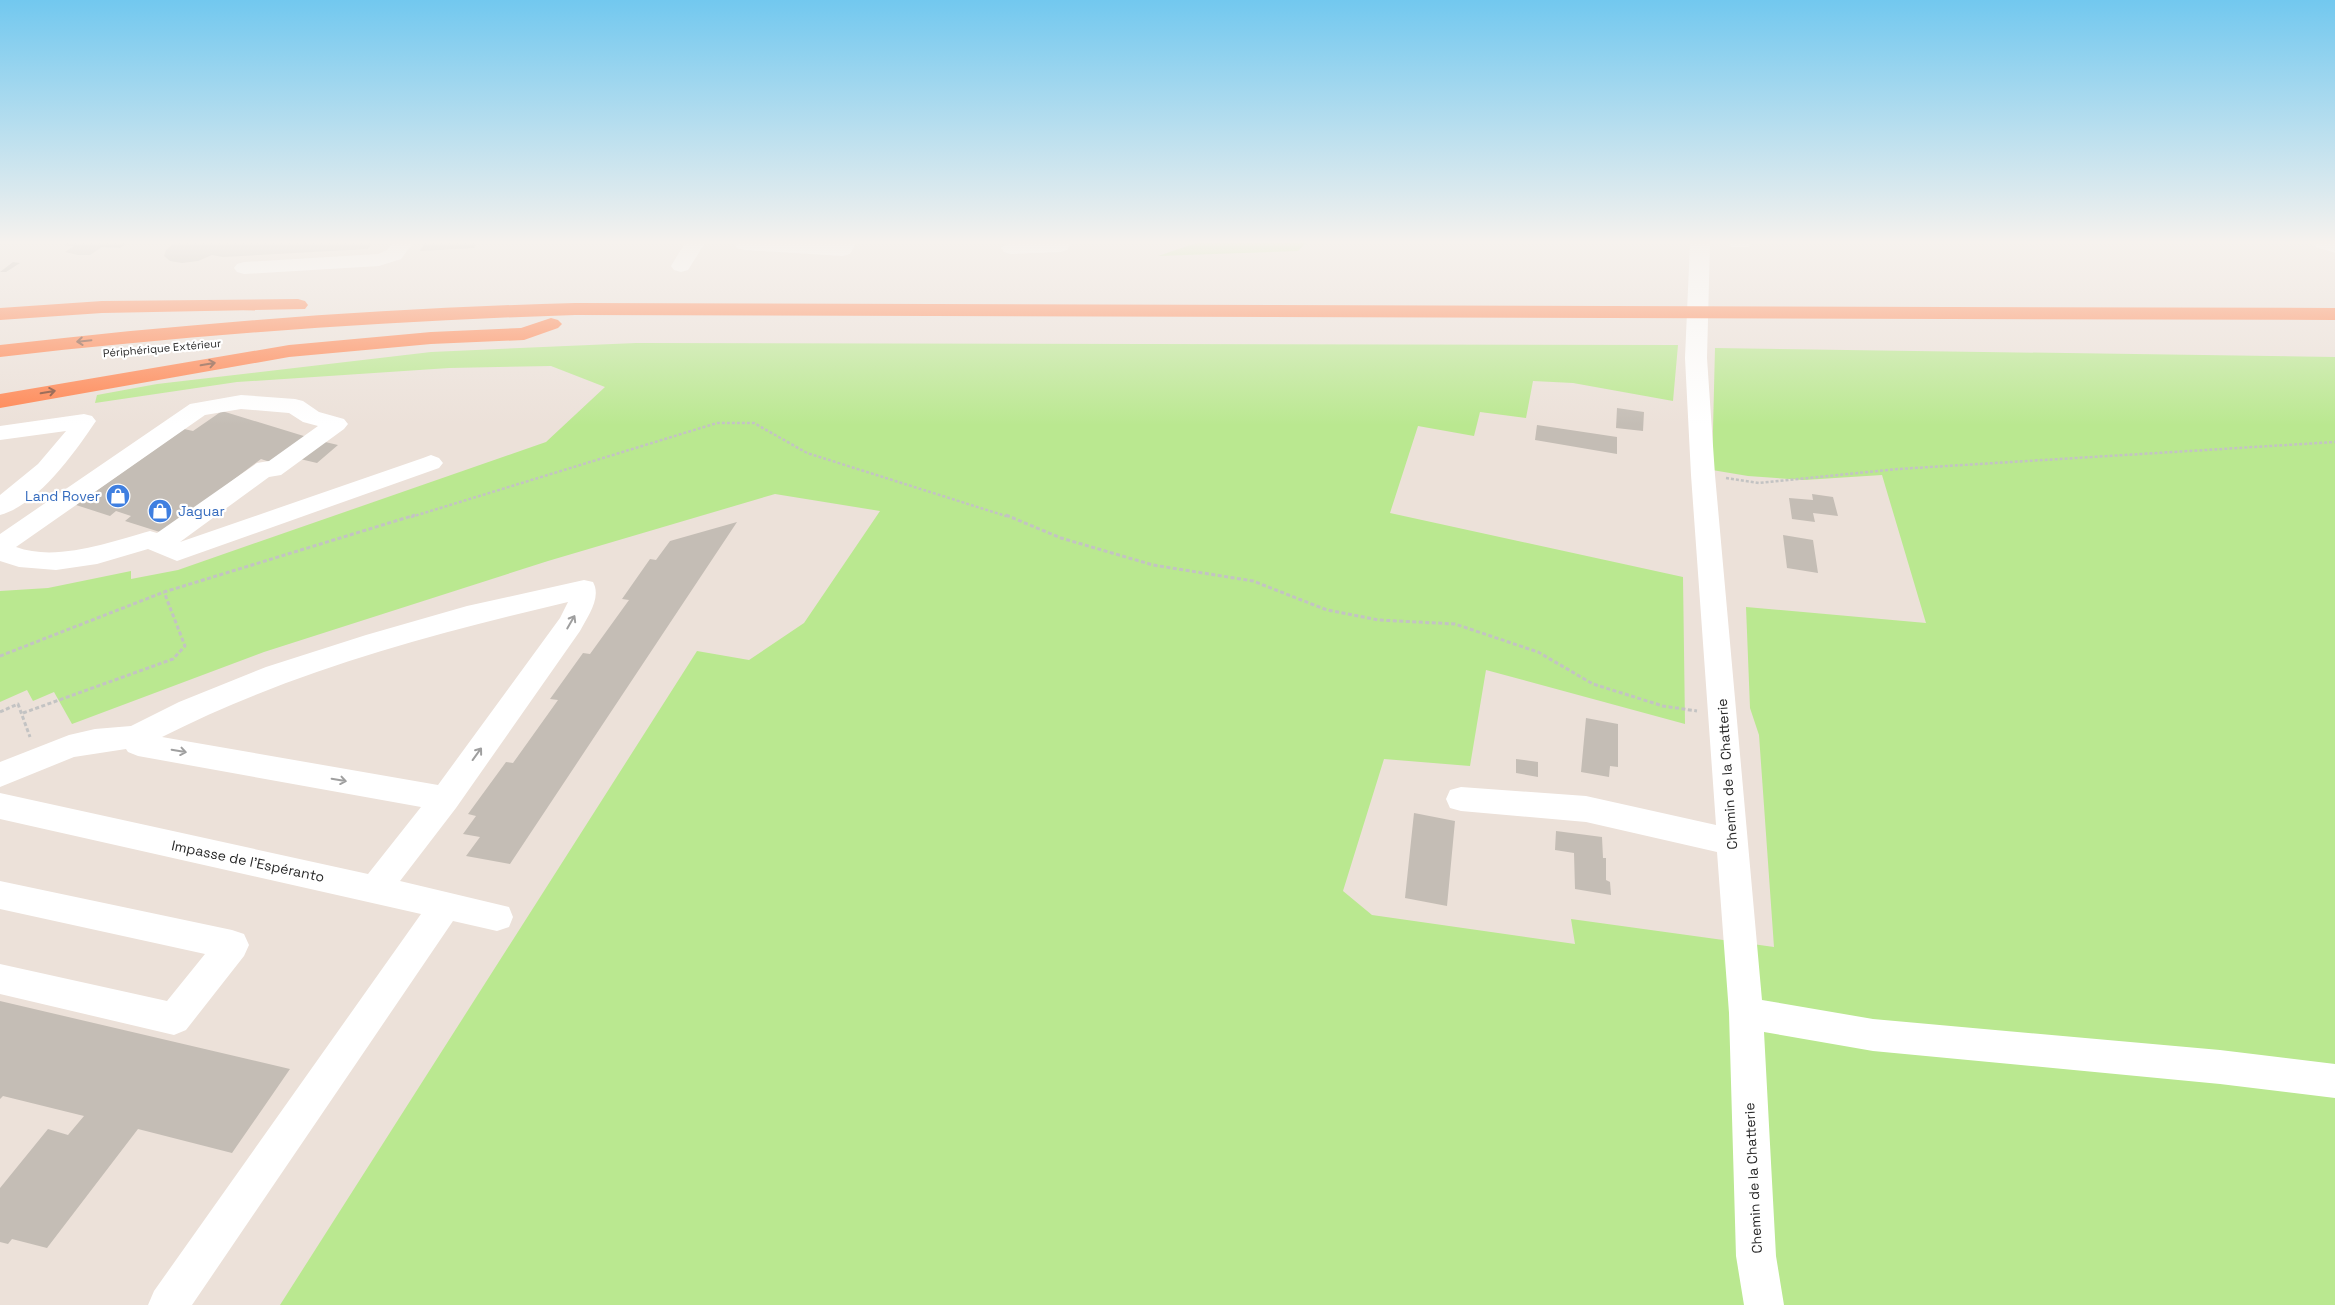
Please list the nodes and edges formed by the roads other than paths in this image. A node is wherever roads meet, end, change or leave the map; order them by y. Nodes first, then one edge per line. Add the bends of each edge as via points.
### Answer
1 (370, 304) edge
2 (450, 304) edge
3 (1697, 304) edge
4 (464, 312) junction
5 (0, 314) edge
6 (2335, 314) edge
7 (551, 324) junction
8 (2335, 329) edge
9 (0, 351) edge
10 (0, 366) edge
11 (0, 401) edge
12 (0, 433) edge
13 (431, 463) dead end
14 (0, 507) edge
15 (159, 544) junction
16 (0, 546) edge
17 (0, 551) edge
18 (135, 737) junction
19 (0, 775) edge
20 (445, 798) junction
21 (1461, 799) dead end
22 (0, 806) edge
23 (1732, 842) junction
24 (376, 889) junction
25 (0, 895) edge
26 (446, 905) junction
27 (497, 917) dead end
28 (0, 979) edge
29 (1746, 1013) junction
30 (2335, 1081) edge
31 (168, 1305) edge
32 (1764, 1305) edge

1 - 5 highway via 102,307
2 - 4 highway
3 - 23 street, Chemin de la Chatterie via 1696,358
4 - 6 highway via 693,308
4 -> 9 highway via 238,326
7 - 8 highway, Périphérique Extérieur
7 - 10 highway, Périphérique Extérieur via 293,336
11 -> 7 highway via 289,352 422,338 524,334
12 - 14 street via 84,422 44,475
13 - 15 street via 177,552
15 - 16 street via 265,468 273,470 336,424 311,417 295,406 241,402 198,409
15 - 17 street via 150,540 97,555 56,561 19,558
18 - 19 street via 70,747
18 -> 20 street via 138,744
20 -> 18 street via 570,624 582,601 584,589 449,621 286,671 189,710
20 - 24 street
21 - 23 street via 1586,809
22 - 24 street, Impasse de l'Espéranto
23 - 29 street, Chemin de la Chatterie
24 - 26 street, Impasse de l'Espéranto
25 - 28 street via 232,945 174,1019
26 - 27 street, Impasse de l'Espéranto
26 - 31 street
29 - 30 street via 1872,1035 2132,1057
29 - 32 street, Chemin de la Chatterie via 1756,1256

